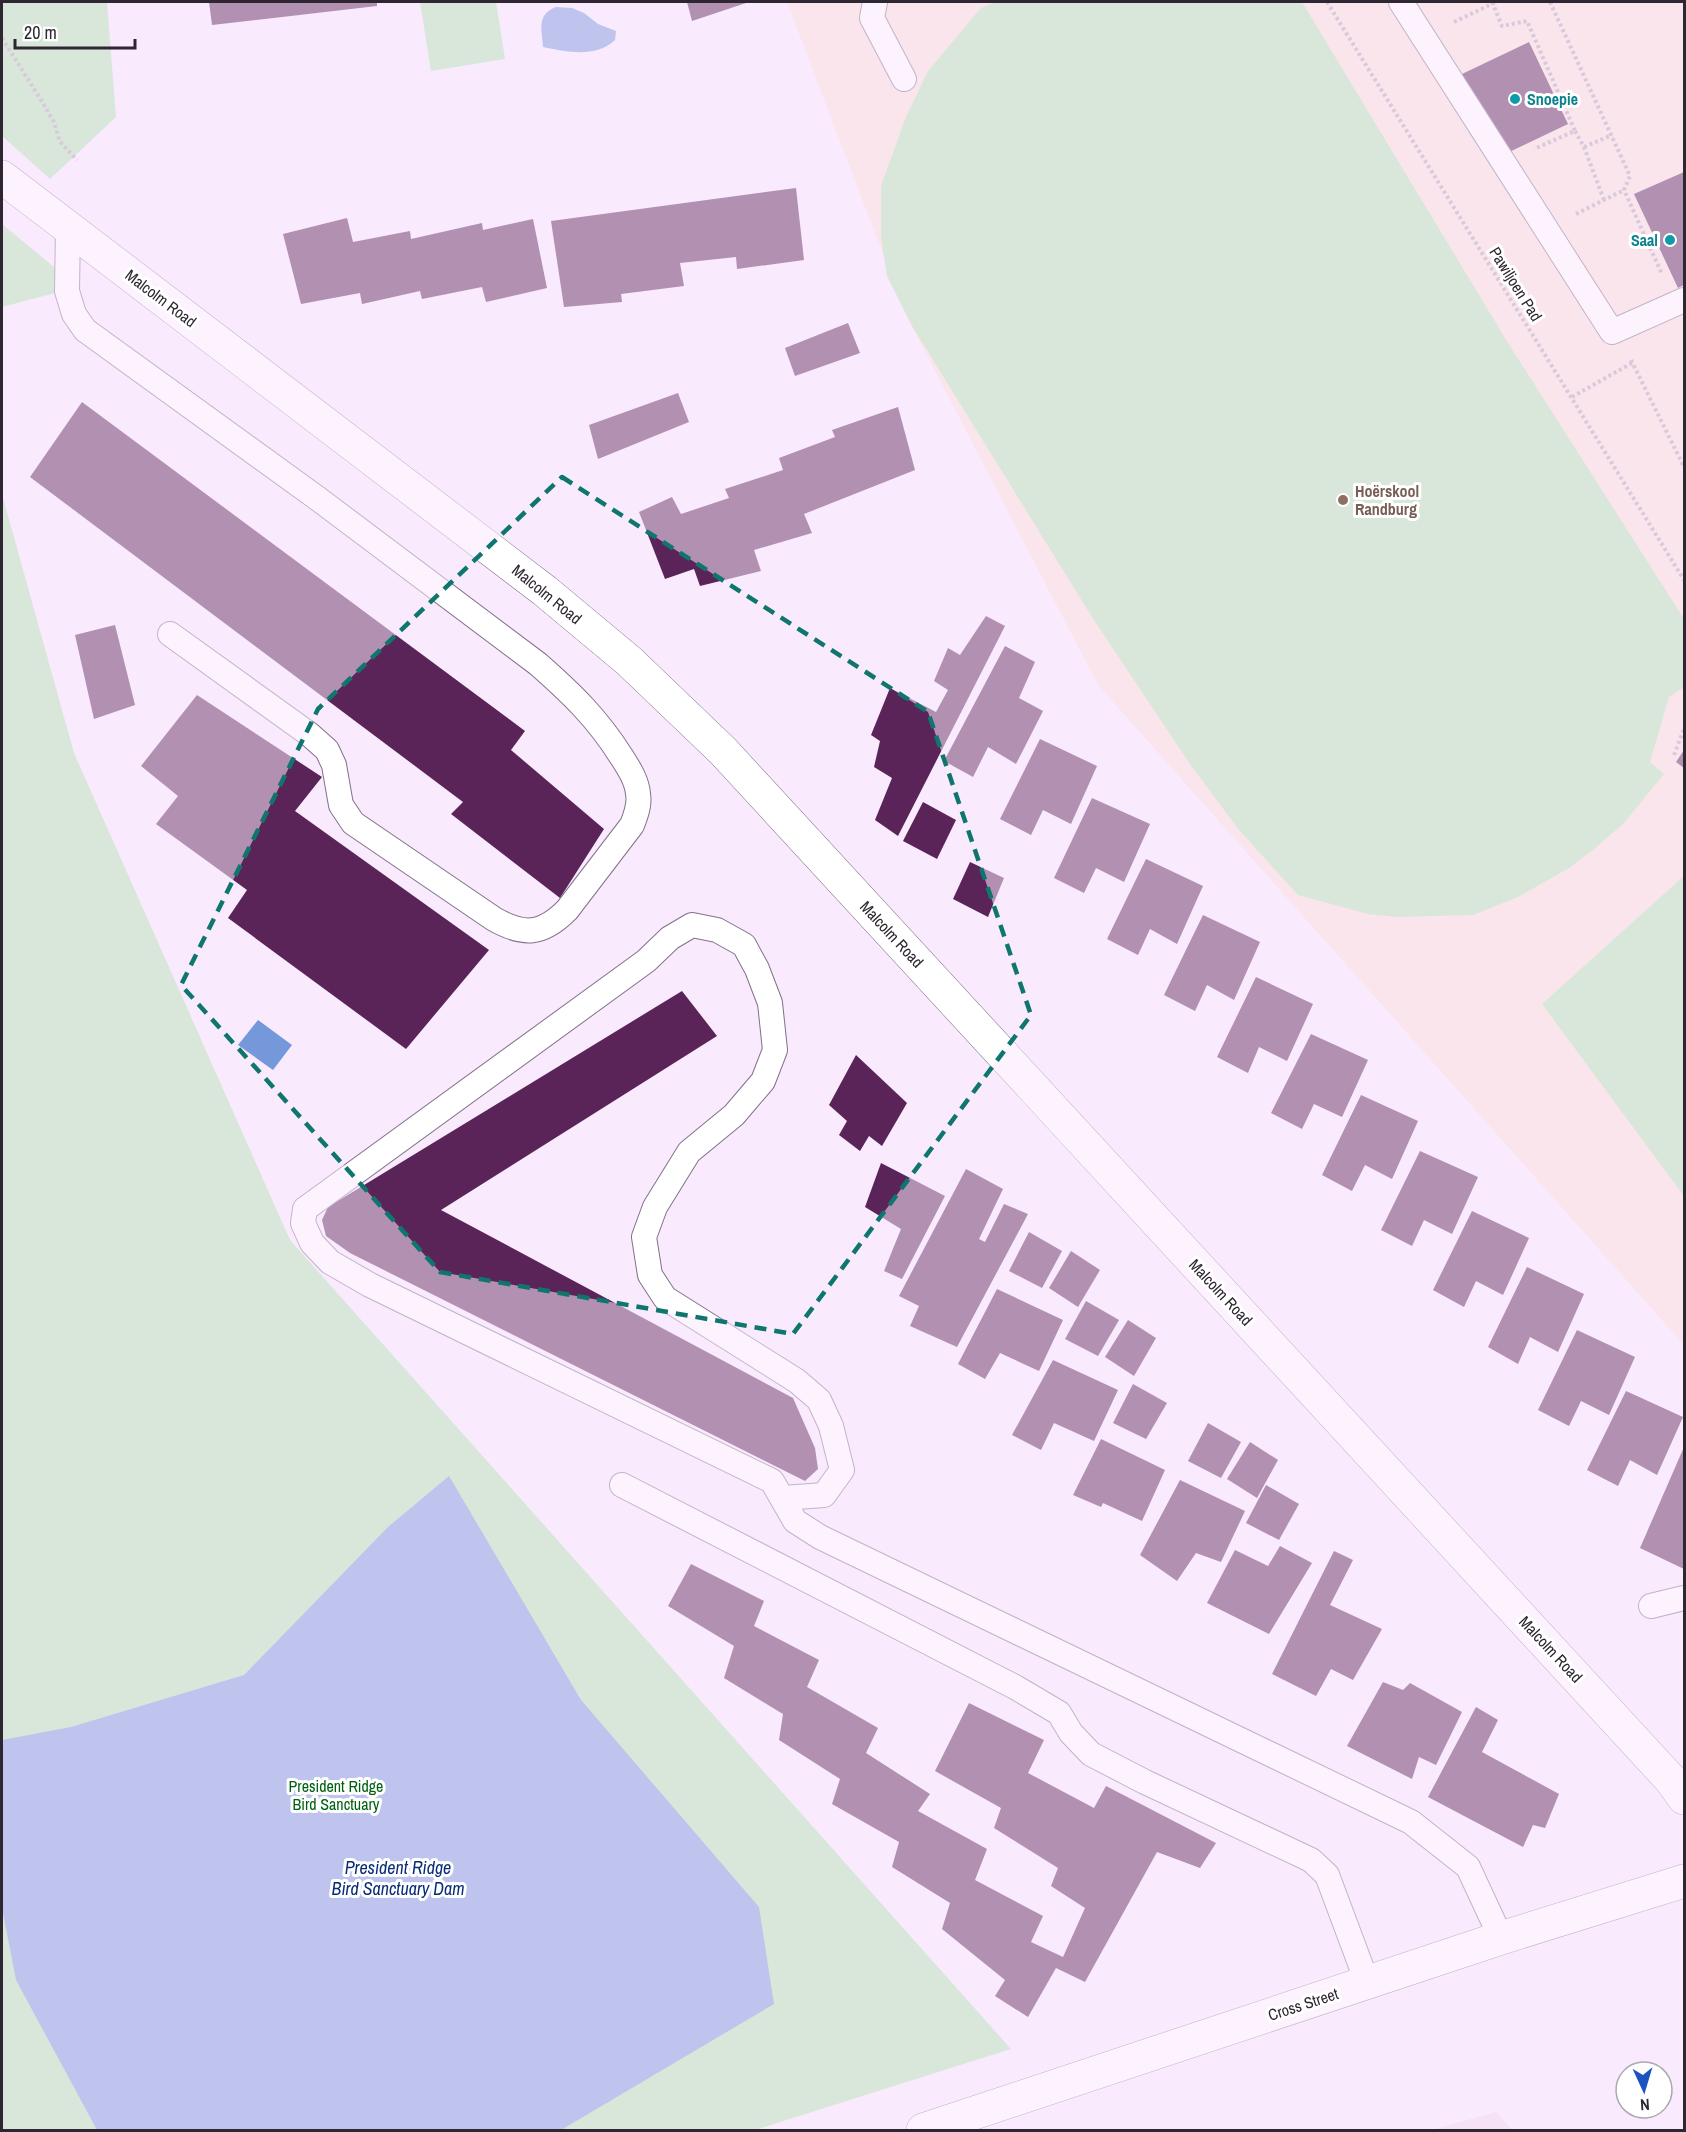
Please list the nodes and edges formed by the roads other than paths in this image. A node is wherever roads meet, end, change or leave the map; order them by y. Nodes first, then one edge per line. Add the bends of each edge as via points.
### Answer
1 (875, 2) edge
2 (1401, 2) edge
3 (904, 80) dead end
4 (2, 177) edge
5 (68, 227) junction
6 (1680, 302) edge
7 (170, 634) dead end
8 (622, 1485) dead end
9 (783, 1498) junction
10 (1684, 1598) edge
11 (1651, 1606) dead end
12 (1684, 1798) edge
13 (1684, 1881) edge
14 (1501, 1938) junction
15 (1367, 1982) junction
16 (923, 2130) edge

1 - 3 lane via 872,18
2 - 6 lane via 1612,332
4 - 5 street, Malcolm Road
5 - 7 lane via 67,291 74,314 85,330 363,533 571,692 604,729 632,774 638,793 632,825 555,922 540,929 512,929 353,823 341,805 334,765 327,750
5 - 12 street, Malcolm Road via 545,591 628,661 723,751
8 - 15 lane via 1059,1713 1091,1754 1311,1860 1327,1875
9 - 9 lane via 772,1481 370,1285 330,1262 312,1243 303,1223 305,1209 692,925 717,930 744,945 770,1003 775,1050 763,1081 734,1114 689,1152 655,1207 644,1237 650,1275 665,1298 797,1381 819,1400 831,1426 842,1470 824,1496
9 - 14 lane via 795,1521 820,1537 1411,1822 1468,1867
10 - 11 lane
13 - 14 street, Cross Street
14 - 15 street, Cross Street
15 - 16 street, Cross Street

